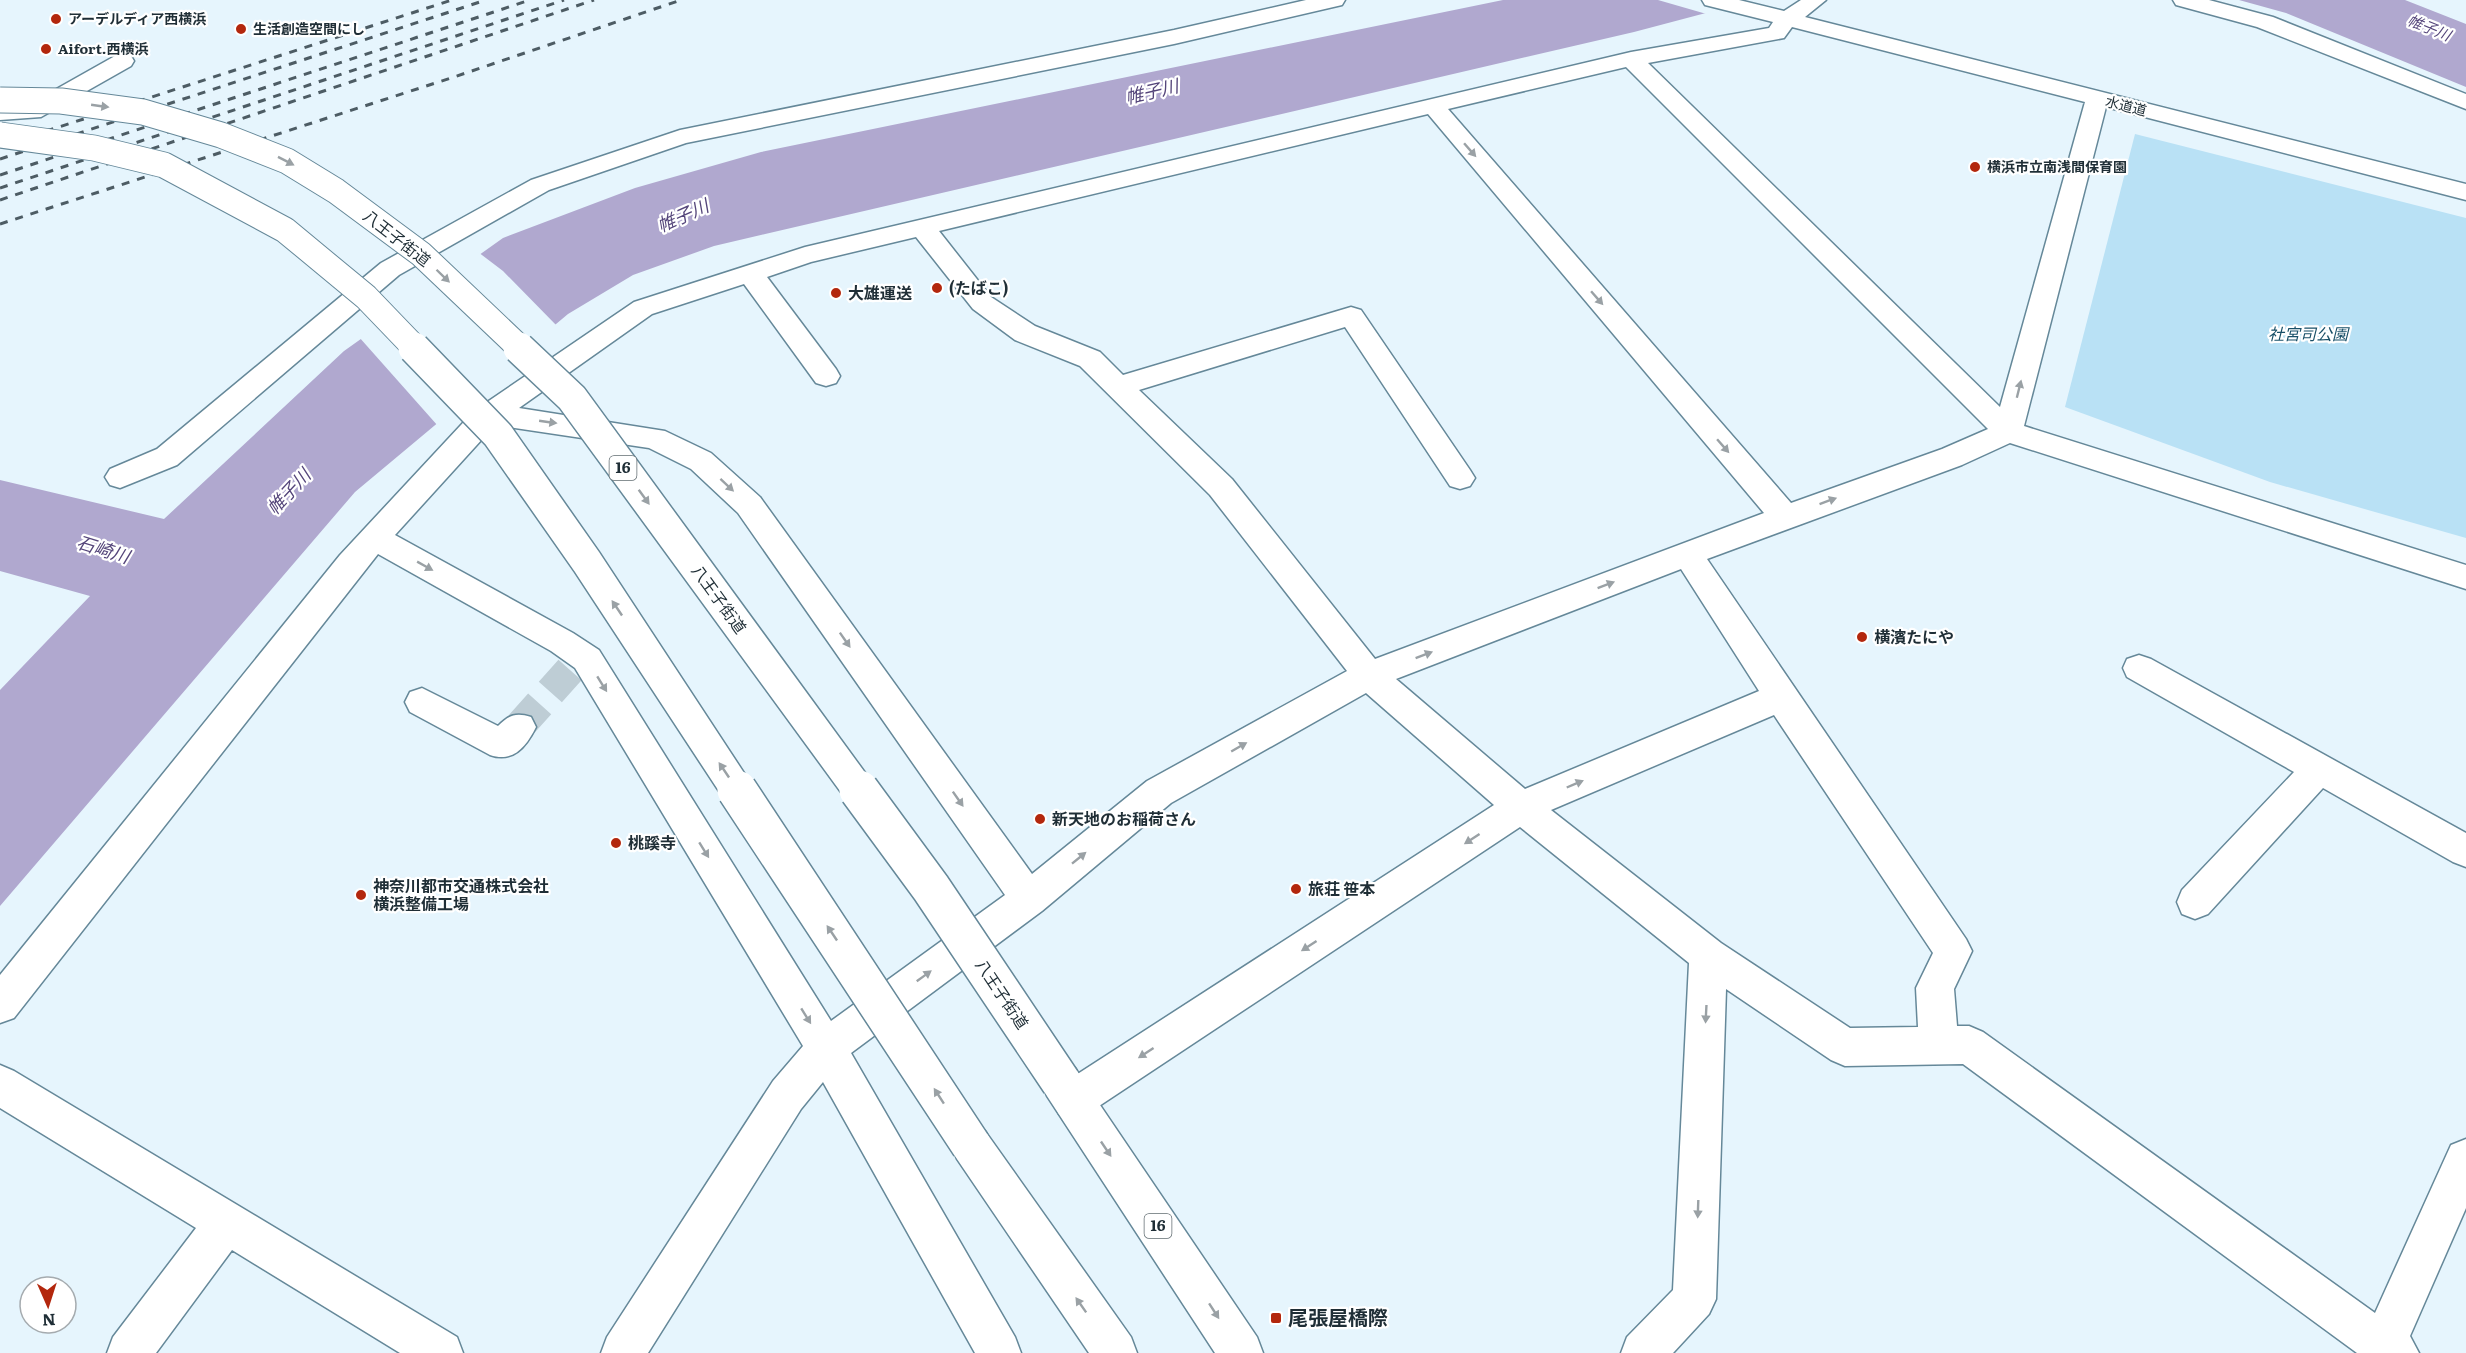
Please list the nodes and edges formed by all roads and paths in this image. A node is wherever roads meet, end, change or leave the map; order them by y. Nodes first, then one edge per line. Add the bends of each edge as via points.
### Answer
1 (1334, 0) edge
2 (1713, 0) edge
3 (1815, 0) edge
4 (2184, 0) edge
5 (1786, 20) junction
6 (1631, 59) junction
7 (123, 61) dead end
8 (2097, 99) junction
9 (0, 100) edge
10 (2466, 102) edge
11 (1432, 105) junction
12 (0, 113) edge
13 (0, 135) edge
14 (2466, 192) edge
15 (922, 227) junction
16 (750, 273) junction
17 (826, 376) dead end
18 (1118, 387) junction
19 (490, 414) junction
20 (2008, 432) junction
21 (120, 477) dead end
22 (1460, 478) dead end
23 (1785, 517) junction
24 (374, 537) junction
25 (1688, 554) junction
26 (2466, 577) edge
27 (2139, 668) dead end
28 (1369, 675) junction
29 (1781, 697) junction
30 (422, 702) dead end
31 (519, 727) tunnel mouth
32 (2319, 769) junction
33 (1521, 807) junction
34 (2466, 851) edge
35 (1029, 899) junction
36 (2195, 902) dead end
37 (1708, 955) junction
38 (0, 1005) edge
39 (1939, 1045) junction
40 (826, 1048) junction
41 (0, 1085) edge
42 (1067, 1091) junction
43 (2466, 1161) edge
44 (226, 1222) junction
45 (2387, 1351) edge
46 (129, 1353) edge
47 (441, 1353) edge
48 (623, 1353) edge
49 (999, 1353) edge
50 (1114, 1353) edge
51 (1241, 1353) edge
52 (1643, 1353) edge

1 - 21 main road via 1174,37 680,137 540,185 390,269 167,457
2 - 5 main road, 水道道
3 - 5 main road
4 - 10 main road via 2265,22
5 - 6 main road via 1776,33
5 - 8 main road, 水道道
6 - 11 main road
6 - 20 main road
7 - 12 main road via 33,112
8 - 14 main road, 水道道
20 -> 8 main road
9 -> 42 main road, 八王子街道 / 16, bridge via 61,101 143,112 221,135 287,161 336,191 421,254 572,398 931,888
11 - 15 main road
11 -> 23 main road
50 -> 13 main road, bridge via 498,435 366,297 285,230 164,165 94,148
15 - 16 main road via 805,255
15 - 18 main road via 982,303 1024,333 1090,359
16 - 17 main road
16 - 19 main road via 643,308
18 - 22 main road via 1351,316
18 - 28 main road via 1221,487
19 - 24 main road
19 -> 35 main road via 655,438 701,461 749,505
23 -> 20 main road via 1952,457
20 - 26 main road
23 - 25 main road
24 - 38 main road
24 -> 40 main road via 562,642
28 -> 25 main road
25 - 29 main road
27 - 32 main road
28 - 33 main road
35 -> 28 main road via 1159,792
33 -> 29 main road
29 - 39 main road via 1953,951 1935,988
30 - 31 main road via 502,745
32 - 34 main road
32 - 36 main road
33 - 37 main road
33 -> 42 main road
40 -> 35 main road
37 - 39 main road via 1845,1047
37 -> 52 main road via 1694,1299
39 - 45 main road via 1969,1045
40 - 48 main road via 787,1095
40 - 49 main road
41 - 44 main road
42 -> 51 main road, 八王子街道 / 16
43 - 45 main road
44 - 46 main road
44 - 47 main road

